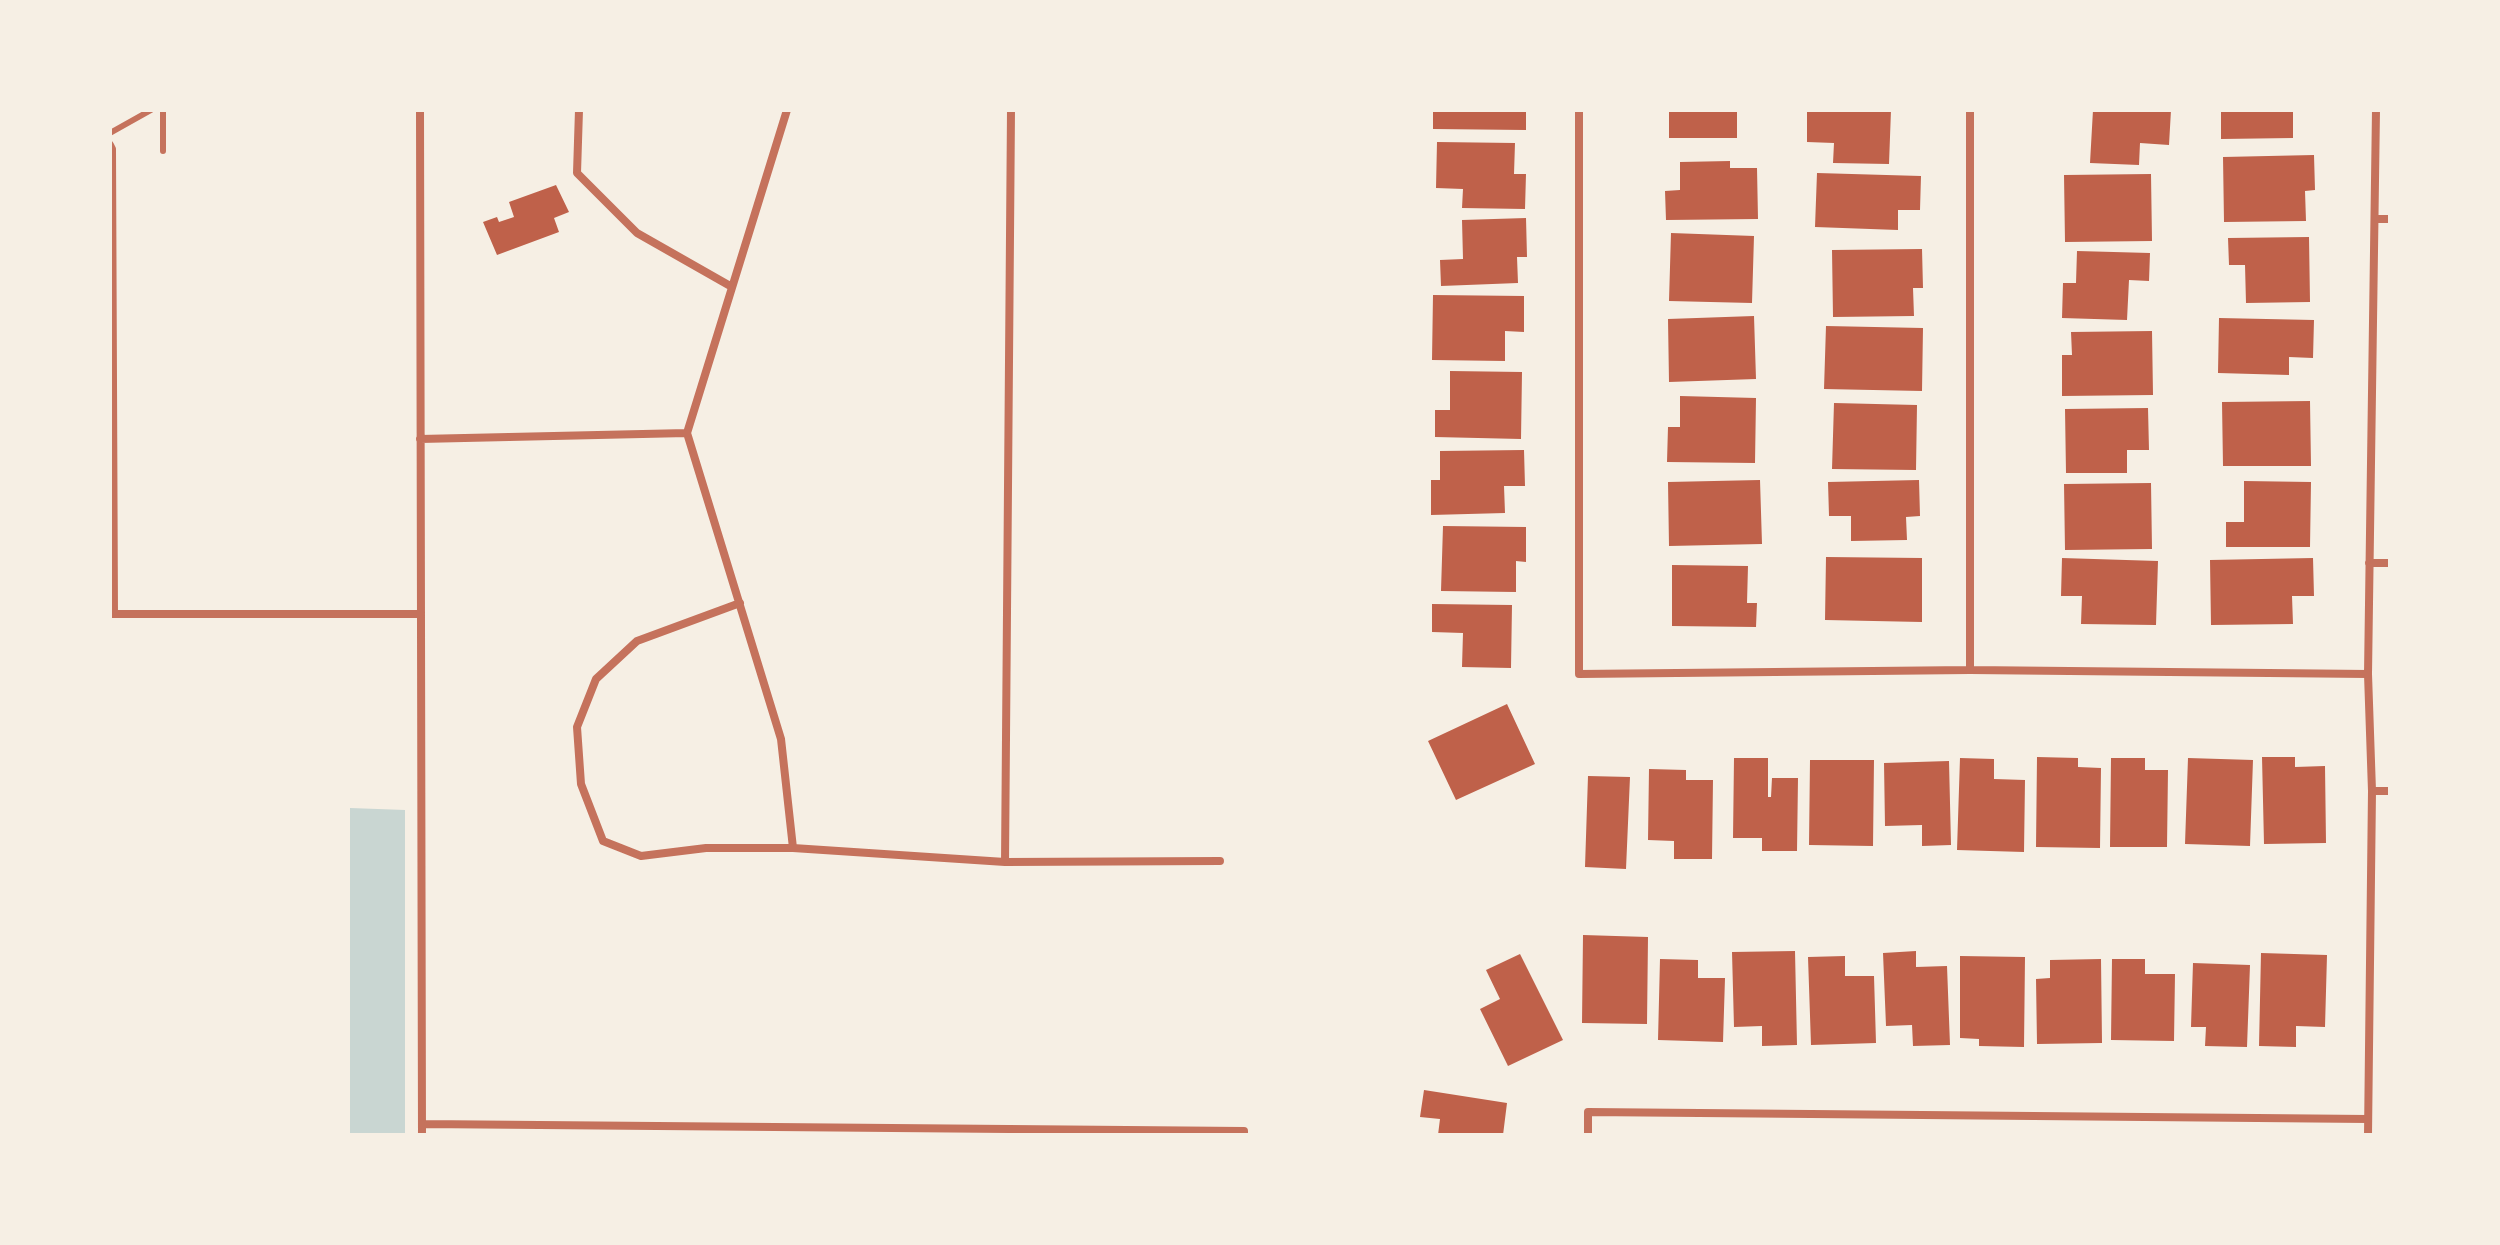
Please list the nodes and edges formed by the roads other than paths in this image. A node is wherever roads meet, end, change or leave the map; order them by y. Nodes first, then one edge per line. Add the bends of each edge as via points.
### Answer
1 (151, 110) edge
2 (163, 110) edge
3 (420, 110) edge
4 (579, 110) edge
5 (787, 110) edge
6 (1011, 110) edge
7 (1579, 110) edge
8 (1970, 110) edge
9 (2376, 110) edge
10 (110, 133) edge
11 (110, 145) edge
12 (163, 151) dead end
13 (2375, 219) junction
14 (2390, 219) edge
15 (732, 287) junction
16 (687, 433) junction
17 (420, 439) junction
18 (2369, 563) junction
19 (2390, 563) edge
20 (740, 603) junction
21 (112, 614) edge
22 (420, 614) junction
23 (1970, 670) junction
24 (2368, 674) junction
25 (2372, 791) junction
26 (2390, 791) edge
27 (793, 848) junction
28 (1220, 861) dead end
29 (1005, 862) junction
30 (2368, 1119) junction
31 (422, 1124) junction
32 (1244, 1133) edge
33 (422, 1135) edge
34 (1588, 1135) edge
35 (2368, 1135) edge

1 - 10 lane
2 - 12 lane
3 - 17 street
4 - 15 street via 577,173 637,233
5 - 15 street
6 - 29 street
7 - 23 street via 1579,674
8 - 23 street
9 - 13 street
11 - 21 street
13 - 14 street
13 - 18 street
15 - 16 street
16 - 17 street
16 - 20 street
17 - 22 street
18 - 19 street
18 - 24 street
20 - 27 street via 781,739
20 - 27 street via 637,641 596,679 577,727 581,784 603,841 641,856 706,848
21 - 22 street
22 - 31 street
23 - 24 street
24 - 25 street
25 - 26 street
25 - 30 street
27 - 29 street
28 - 29 street
30 - 34 street via 1588,1112
30 - 35 street
31 - 32 street
31 - 33 street

